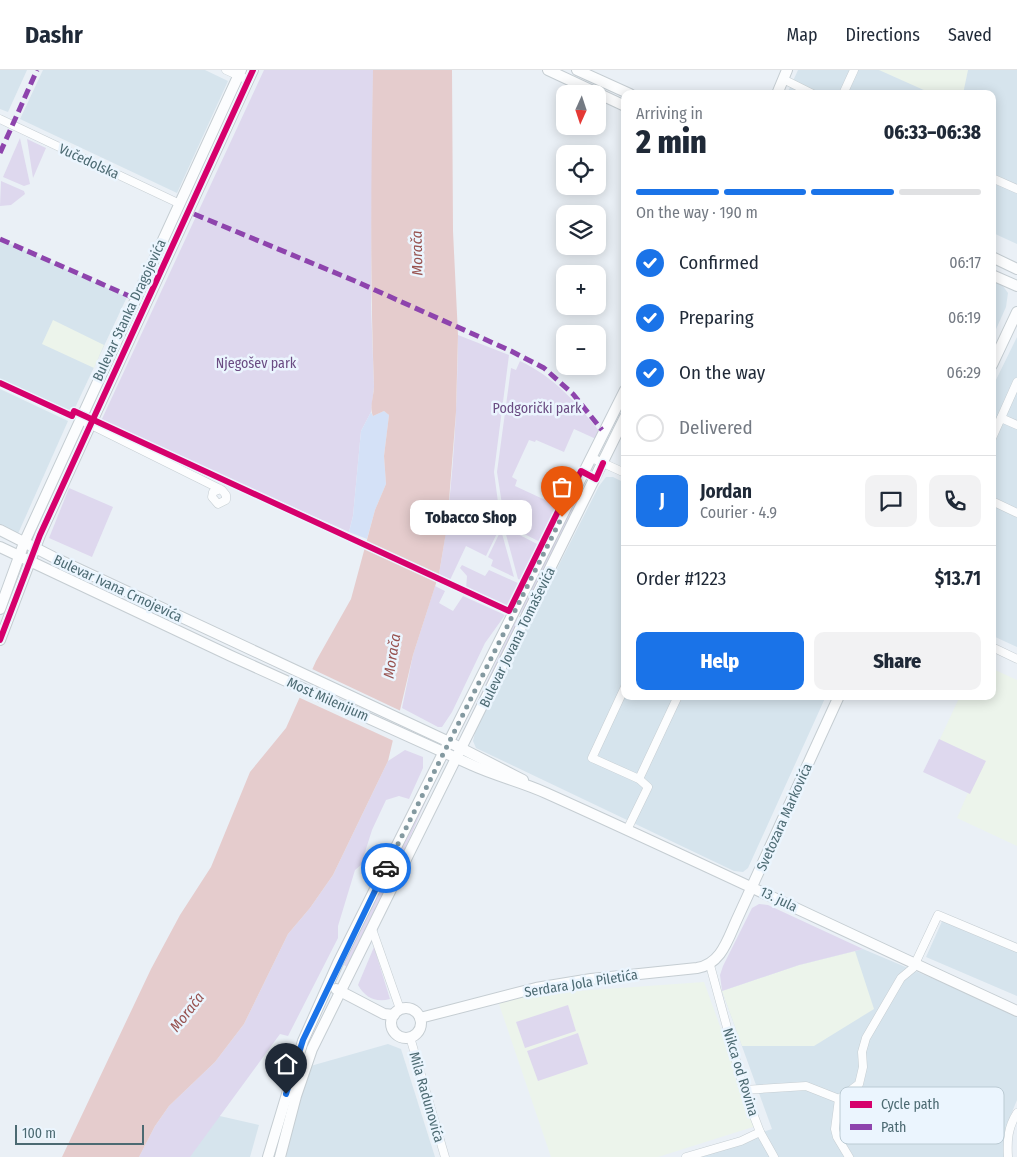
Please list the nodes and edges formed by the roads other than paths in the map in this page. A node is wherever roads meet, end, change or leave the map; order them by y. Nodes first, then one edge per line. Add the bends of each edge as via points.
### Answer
1 (227, 70) edge
2 (253, 70) edge
3 (548, 70) edge
4 (577, 70) edge
5 (854, 70) edge
6 (239, 73) edge
7 (248, 80) junction
8 (780, 85) edge
9 (621, 90) edge
10 (798, 90) edge
11 (845, 90) edge
12 (621, 104) edge
13 (0, 118) edge
14 (996, 180) edge
15 (1017, 189) edge
16 (178, 203) junction
17 (996, 259) edge
18 (1017, 268) edge
19 (996, 277) edge
20 (1017, 286) edge
21 (141, 301) junction
22 (1017, 312) edge
23 (996, 357) edge
24 (1017, 382) edge
25 (621, 398) edge
26 (1001, 418) junction
27 (86, 423) junction
28 (621, 425) edge
29 (1017, 425) edge
30 (996, 429) edge
31 (592, 458) junction
32 (603, 463) junction
33 (621, 471) edge
34 (202, 481) junction
35 (220, 489) junction
36 (212, 496) junction
37 (996, 503) edge
38 (1017, 514) edge
39 (0, 530) edge
40 (24, 543) junction
41 (0, 548) edge
42 (35, 548) junction
43 (18, 556) junction
44 (29, 561) junction
45 (0, 609) edge
46 (0, 640) edge
47 (237, 644) joint
48 (996, 649) edge
49 (231, 656) joint
50 (1017, 659) edge
51 (621, 696) edge
52 (676, 700) edge
53 (837, 700) edge
54 (429, 733) joint
55 (449, 742) junction
56 (424, 743) joint
57 (462, 748) junction
58 (444, 752) junction
59 (457, 758) junction
60 (639, 779) junction
61 (539, 790) junction
62 (628, 830) junction
63 (752, 886) junction
64 (372, 929) junction
65 (1017, 948) edge
66 (915, 964) junction
67 (710, 965) junction
68 (328, 986) junction
69 (342, 991) junction
70 (1017, 1011) edge
71 (397, 1012) junction
72 (420, 1018) junction
73 (410, 1037) junction
74 (855, 1087) edge
75 (744, 1090) junction
76 (839, 1100) joint
77 (1017, 1113) edge
78 (760, 1132) junction
79 (840, 1142) edge
80 (841, 1144) edge
81 (268, 1157) edge
82 (280, 1157) edge
83 (445, 1157) edge
84 (686, 1157) edge
85 (774, 1157) edge
86 (849, 1157) edge
87 (1008, 1157) edge

1 - 6 street
2 - 7 main road, Bulevar Stanka Dragojevića
3 - 12 main road
4 - 9 main road
5 - 11 street
6 - 7 street
6 - 16 main road, Bulevar Stanka Dragojevića
7 - 21 main road, Bulevar Stanka Dragojevića
8 - 10 street
13 - 16 street, Vučedolska
14 - 15 street
16 - 21 main road, Bulevar Stanka Dragojevića
17 - 18 main road
19 - 20 main road
21 - 27 main road, Bulevar Stanka Dragojevića
22 - 23 main road
24 - 26 street
25 - 31 main road, Bulevar Jovana Tomaševića
26 - 29 street
26 - 30 street
27 - 34 street
27 - 40 main road, Bulevar Stanka Dragojevića
27 - 42 main road, Bulevar Stanka Dragojevića
28 - 32 main road, Bulevar Jovana Tomaševića
31 - 32 street
31 - 55 main road, Bulevar Jovana Tomaševića
32 - 33 street
32 - 57 main road, Bulevar Jovana Tomaševića
34 - 35 street
34 - 36 street
35 - 36 street via 215,490
35 - 36 street via 226,495 225,501 215,503
37 - 38 street
39 - 40 main road, Bulevar Ivana Crnojevića
40 - 42 main road, Bulevar Ivana Crnojevića
40 - 43 main road, Bulevar Stanka Dragojevića
41 - 43 main road, Bulevar Ivana Crnojevića
42 - 44 main road, Bulevar Stanka Dragojevića
42 - 47 main road, Bulevar Ivana Crnojevića
43 - 44 main road, Bulevar Ivana Crnojevića
43 - 45 main road, Bulevar Stanka Dragojevića
44 - 46 main road, Bulevar Stanka Dragojevića
44 - 49 main road, Bulevar Ivana Crnojevića
47 - 54 main road, Most Milenijum
48 - 50 street
49 - 56 main road, Most Milenijum
51 - 60 street via 592,758
52 - 60 street
53 - 63 main road, Svetozara Markovića
54 - 55 main road, 13. jula
55 - 57 main road, 13. jula
55 - 58 main road
56 - 58 main road, 13. jula
57 - 59 main road
57 - 61 main road, 13. jula
58 - 59 main road, 13. jula
58 - 68 main road
59 - 61 main road, 13. jula via 498,777
59 - 64 main road
60 - 62 street via 648,787
61 - 62 main road, 13. jula
62 - 63 main road, 13. jula
63 - 66 main road, 13. jula
63 - 67 main road, Svetozara Markovića via 718,957
64 - 69 main road
64 - 71 street
65 - 66 street via 938,915
66 - 70 main road, 13. jula
66 - 74 street via 901,978 866,1038 862,1052 863,1068
67 - 72 main road, Serdara Jola Piletića via 536,988
67 - 75 street, Nikca od Rovina
68 - 69 main road
68 - 81 main road via 303,1040
69 - 71 main road via 384,1014
69 - 82 main road via 312,1049
71 - 72 main road via 412,1009
71 - 73 main road via 392,1020 393,1030 402,1037
72 - 73 main road via 418,1032
73 - 83 street, Mila Radunovića
75 - 76 street via 806,1086
75 - 78 street, Nikca od Rovina
76 - 79 street via 835,1129
77 - 87 street via 1008,1137
78 - 84 street, Nikca od Rovina
78 - 85 street
80 - 86 street

